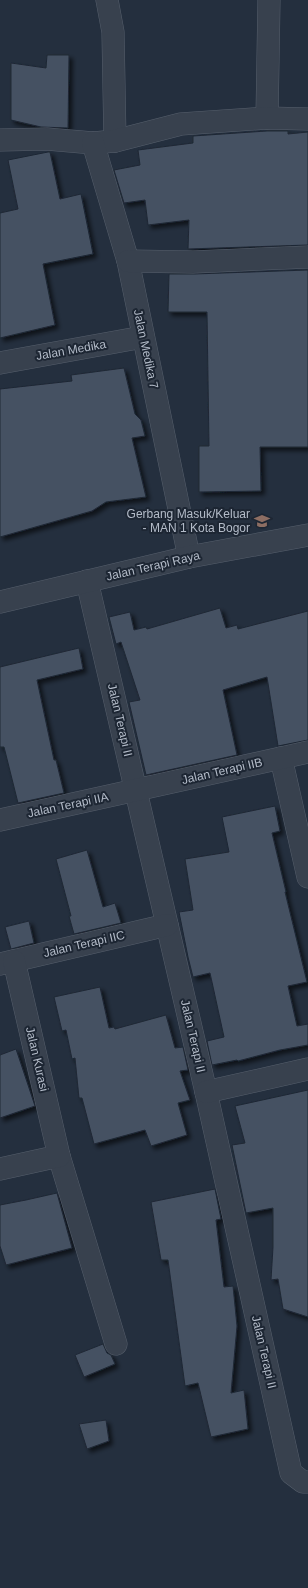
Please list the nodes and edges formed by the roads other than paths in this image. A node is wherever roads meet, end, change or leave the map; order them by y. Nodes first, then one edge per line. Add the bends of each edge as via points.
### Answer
1 (107, 0) edge
2 (269, 0) edge
3 (268, 118) junction
4 (308, 118) edge
5 (0, 140) edge
6 (115, 141) junction
7 (93, 143) junction
8 (308, 258) edge
9 (128, 261) junction
10 (143, 337) junction
11 (0, 363) edge
12 (308, 535) edge
13 (189, 557) junction
14 (87, 581) junction
15 (0, 602) edge
16 (308, 752) edge
17 (281, 758) junction
18 (136, 791) junction
19 (0, 820) edge
20 (308, 877) edge
21 (167, 925) junction
22 (7, 962) edge
23 (308, 1069) edge
24 (206, 1092) junction
25 (59, 1156) junction
26 (0, 1169) edge
27 (116, 1344) dead end
28 (308, 1482) edge

1 - 6 street via 113,32
2 - 3 street
3 - 4 street
3 - 6 street via 181,124
5 - 7 street via 46,139
6 - 7 street
7 - 9 street, Jalan Medika 7
8 - 9 street via 193,262
9 - 10 street, Jalan Medika 7
10 - 11 street, Jalan Medika
10 - 13 street, Jalan Medika 7
12 - 13 street, Jalan Terapi Raya
13 - 14 street, Jalan Terapi Raya
14 - 15 street, Jalan Terapi Raya
14 - 18 street, Jalan Terapi II
16 - 17 street, Jalan Terapi IIB
17 - 18 street, Jalan Terapi IIB
17 - 20 street
18 - 19 street, Jalan Terapi IIA
18 - 21 street, Jalan Terapi II
21 - 22 street, Jalan Terapi IIC
21 - 24 street, Jalan Terapi II
22 - 25 street, Jalan Kurasi
23 - 24 street
24 - 28 street, Jalan Terapi II via 292,1473 303,1482
25 - 26 street
25 - 27 street, Jalan Kurasi

